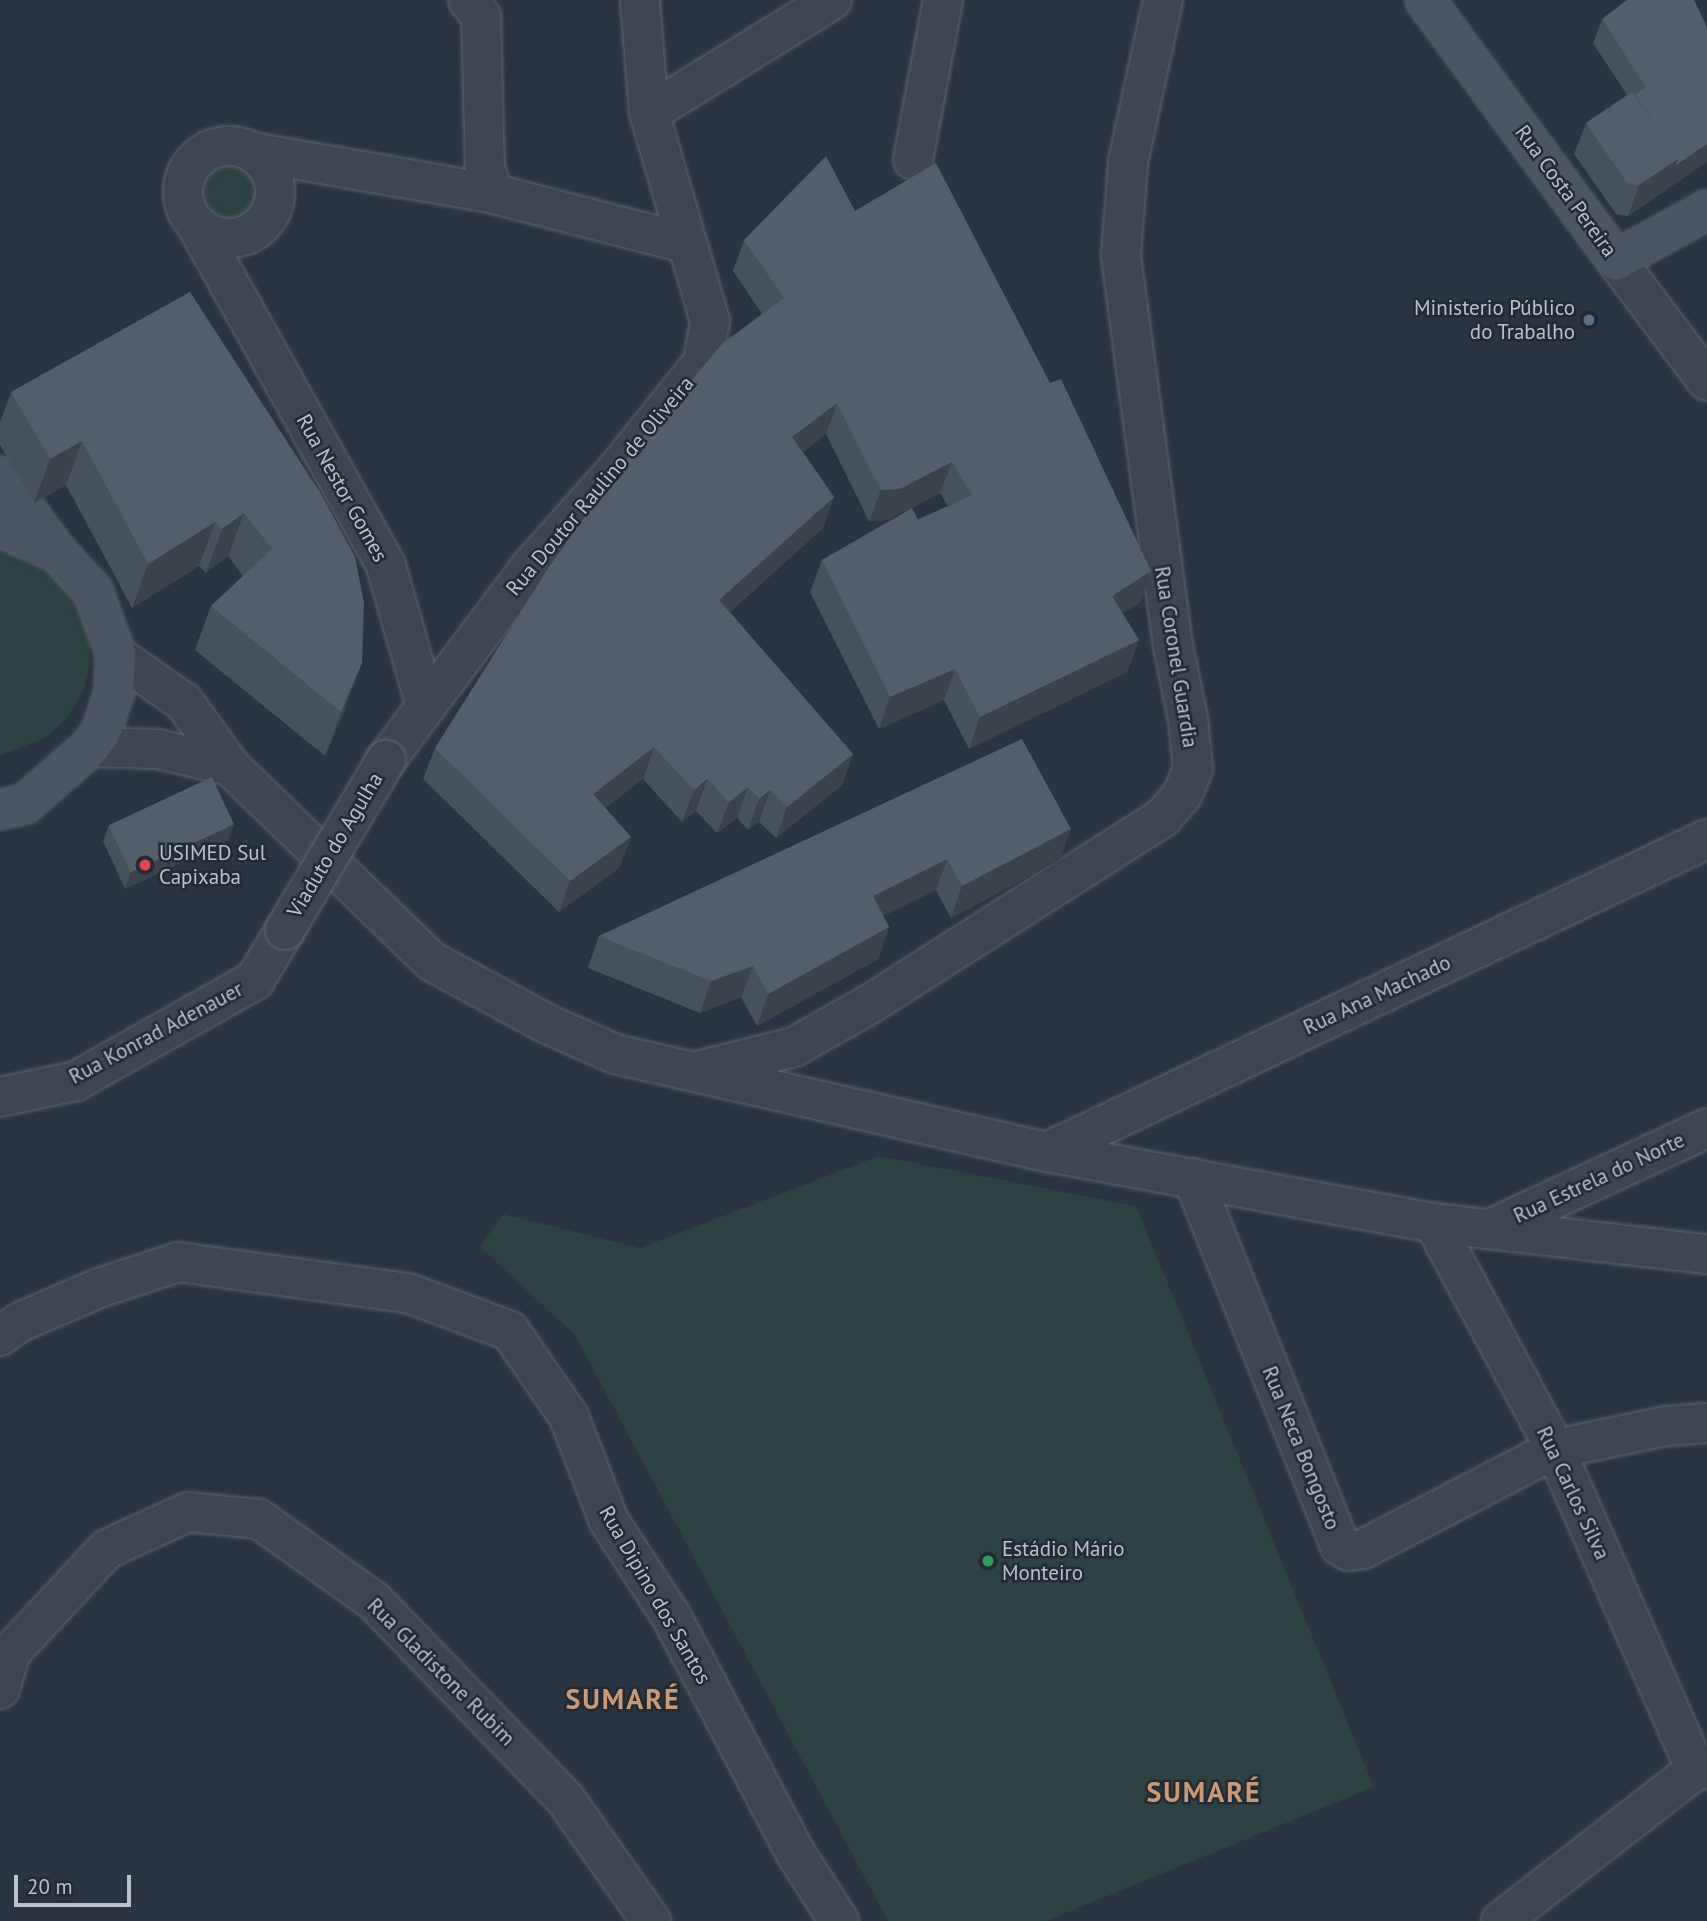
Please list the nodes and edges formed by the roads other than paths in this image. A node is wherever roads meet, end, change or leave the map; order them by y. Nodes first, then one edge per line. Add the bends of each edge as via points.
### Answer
1 (468, 0) edge
2 (640, 0) edge
3 (832, 0) edge
4 (943, 0) edge
5 (1163, 0) edge
6 (1425, 0) edge
7 (649, 113) junction
8 (251, 152) junction
9 (913, 160) dead end
10 (494, 194) junction
11 (1707, 210) edge
12 (196, 224) junction
13 (685, 243) junction
14 (1616, 260) junction
15 (1707, 381) edge
16 (0, 476) edge
17 (0, 527) edge
18 (58, 552) junction
19 (116, 655) junction
20 (426, 706) junction
21 (90, 747) junction
22 (230, 766) junction
23 (0, 810) edge
24 (1707, 839) edge
25 (285, 930) joint
26 (695, 1071) junction
27 (0, 1097) edge
28 (1707, 1128) edge
29 (1047, 1152) junction
30 (1193, 1178) junction
31 (1434, 1223) junction
32 (1492, 1228) junction
33 (1707, 1254) edge
34 (0, 1336) edge
35 (1707, 1423) edge
36 (1555, 1450) junction
37 (0, 1689) edge
38 (1702, 1770) edge
39 (651, 1921) edge
40 (839, 1921) edge
41 (1501, 1921) edge

1 - 10 street via 481,16 485,169
2 - 7 street, Rua Doutor Raulino de Oliveira
3 - 7 street
4 - 9 street
5 - 26 street, Rua Coronel Guardia via 1128,162 1121,254 1172,646 1188,719 1193,769 1182,795 1163,817 794,1047
6 - 14 main road, Rua Costa Pereira
7 - 13 street, Rua Doutor Raulino de Oliveira
8 - 10 street
8 - 12 street via 220,146 191,165 184,202
8 - 12 street via 274,182 275,197 262,223 231,238 213,235
10 - 13 street
11 - 14 main road
12 - 20 street, Rua Nestor Gomes via 386,566
13 - 20 street, Rua Doutor Raulino de Oliveira via 710,321 703,362 615,472 532,565
14 - 15 street, Rua Costa Pereira
16 - 18 main road
17 - 18 main road
18 - 19 main road via 93,591
19 - 21 main road via 114,693 101,732
19 - 22 street via 184,702
20 - 25 street, Viaduto do Agulha, bridge via 386,760
21 - 22 street via 158,749
21 - 23 main road via 25,803
22 - 26 street via 431,961 545,1023 615,1054
24 - 29 street, Rua Ana Machado
25 - 27 street, Rua Konrad Adenauer via 255,979 76,1081
26 - 29 street
28 - 32 street, Rua Estrela do Norte
29 - 30 street
30 - 31 street
30 - 36 street, Rua Neca Bongosto via 1340,1546 1363,1549
31 - 32 street
31 - 36 street, Rua Carlos Silva
32 - 33 street
34 - 40 street, Rua Dipino dos Santos via 20,1322 99,1289 178,1262 408,1293 510,1331 569,1417 609,1521 671,1616 796,1854
35 - 36 street, Rua Neca Bongosto via 1666,1426
36 - 38 street, Rua Carlos Silva
37 - 39 street, Rua Gladistone Rubim via 9,1653 107,1549 188,1512 259,1519 374,1601 566,1800
38 - 41 street

